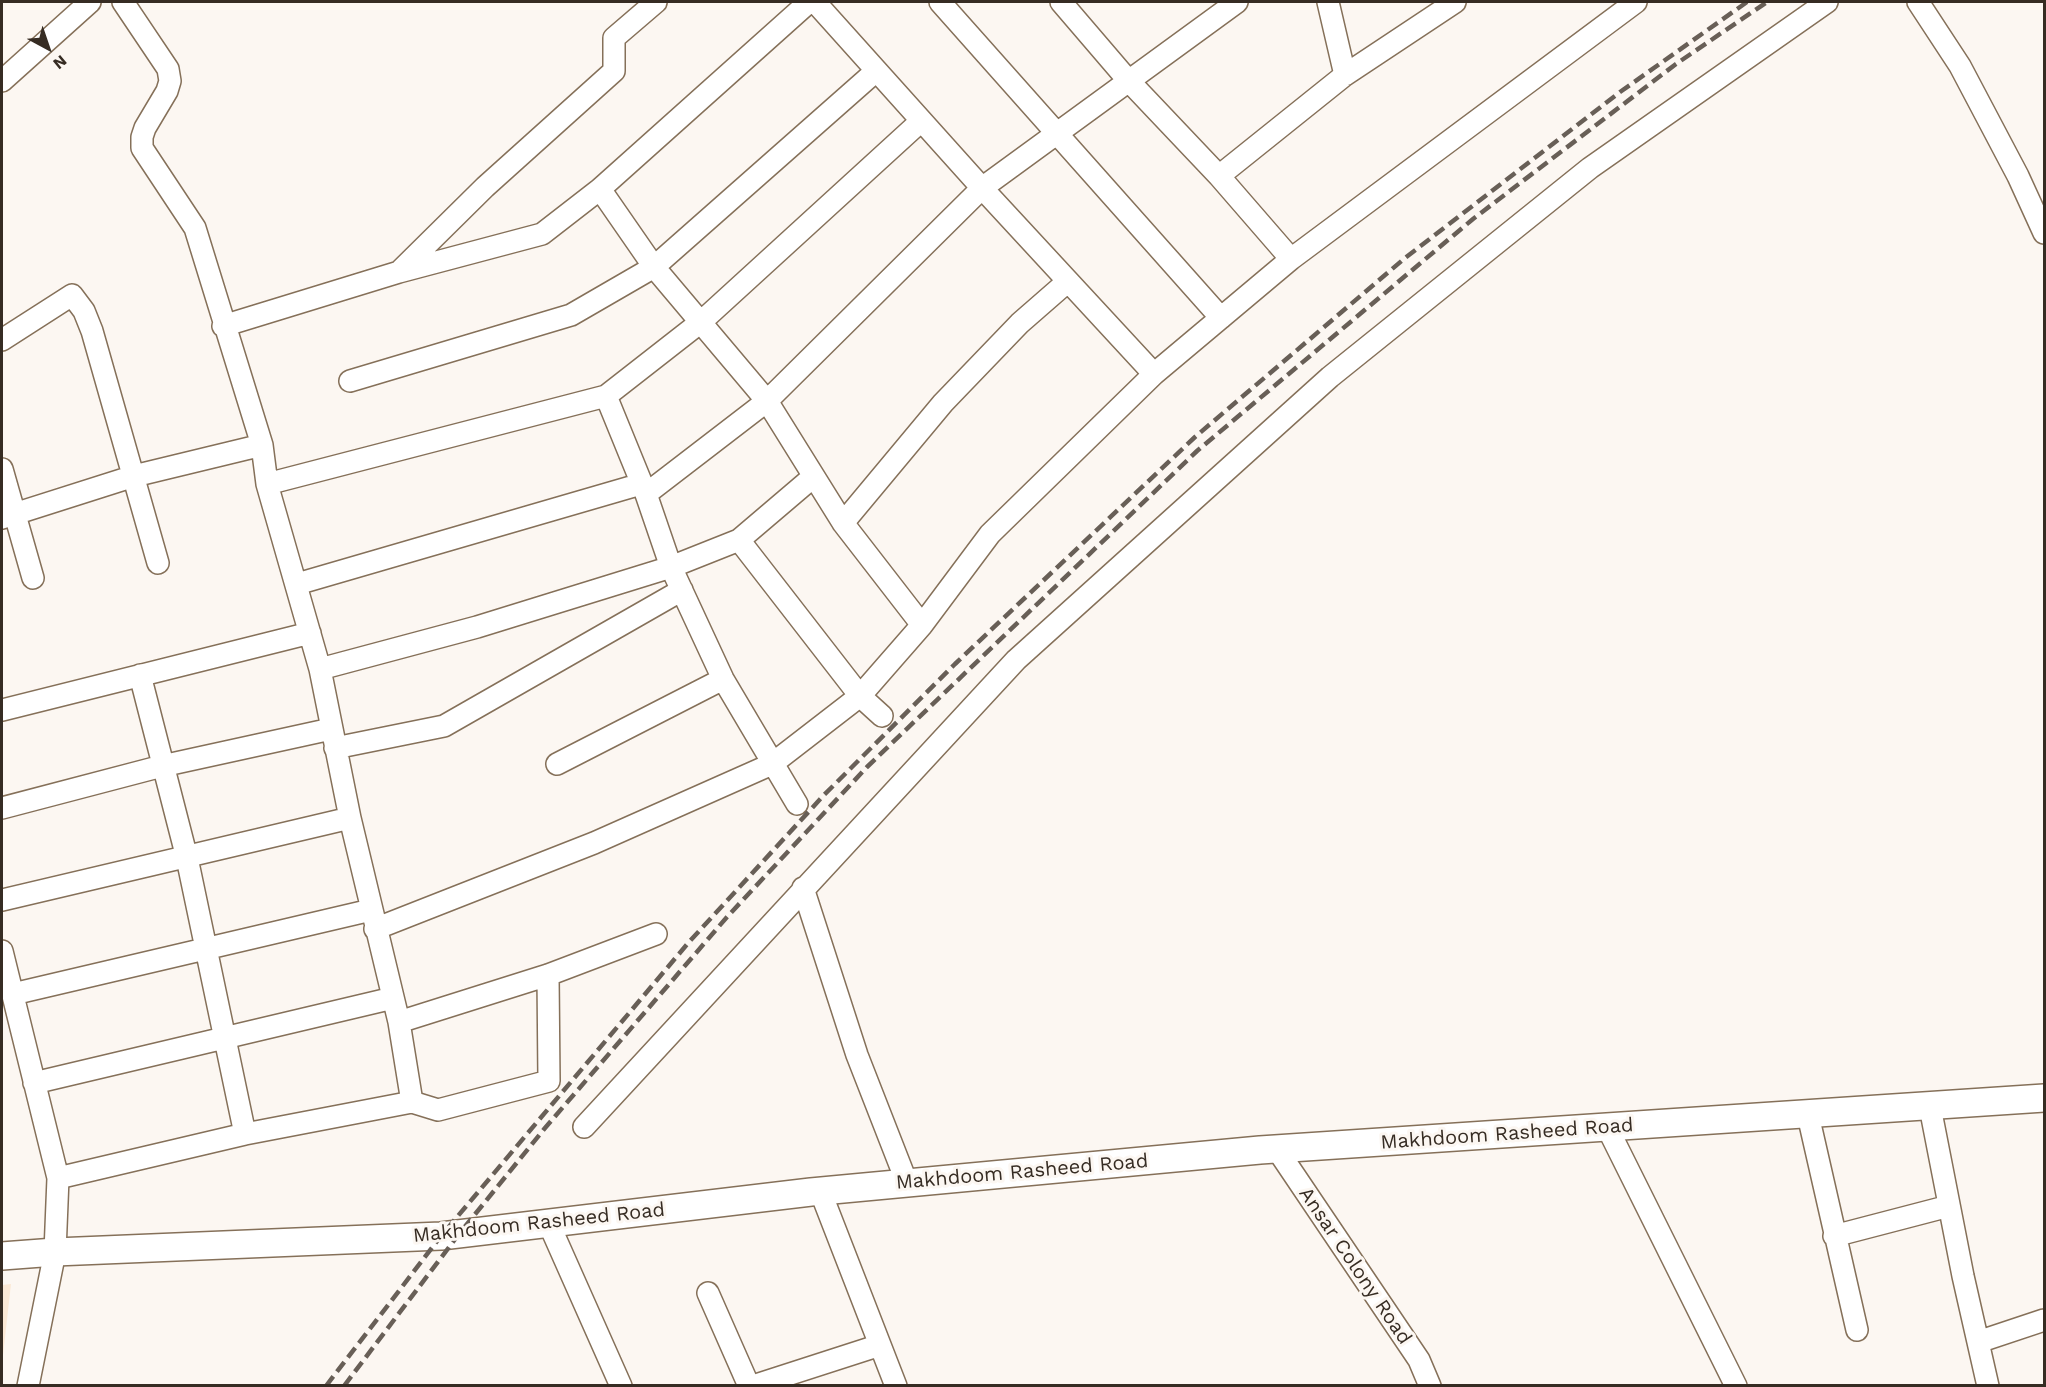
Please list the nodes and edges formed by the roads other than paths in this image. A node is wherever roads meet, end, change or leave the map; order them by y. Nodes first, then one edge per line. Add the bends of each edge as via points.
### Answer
1 (90, 2) edge
2 (123, 2) edge
3 (656, 2) edge
4 (808, 2) edge
5 (815, 2) edge
6 (940, 2) edge
7 (1061, 2) edge
8 (1237, 2) edge
9 (1328, 2) edge
10 (1636, 2) edge
11 (1827, 2) edge
12 (1918, 2) edge
13 (1448, 4) edge
14 (876, 71) junction
15 (1345, 75) junction
16 (1127, 79) junction
17 (2, 81) edge
18 (921, 121) junction
19 (1058, 133) junction
20 (1219, 176) junction
21 (982, 188) junction
22 (600, 189) junction
23 (2044, 233) edge
24 (1291, 258) junction
25 (654, 267) junction
26 (399, 272) junction
27 (1067, 282) junction
28 (1221, 318) junction
29 (702, 321) junction
30 (224, 326) junction
31 (2, 340) edge
32 (1154, 374) junction
33 (350, 381) dead end
34 (606, 396) junction
35 (767, 401) junction
36 (262, 445) junction
37 (2, 469) edge
38 (134, 476) junction
39 (813, 477) junction
40 (267, 484) junction
41 (644, 489) junction
42 (8, 516) edge
43 (843, 523) junction
44 (739, 540) junction
45 (158, 563) dead end
46 (671, 567) junction
47 (33, 578) dead end
48 (297, 584) junction
49 (682, 590) junction
50 (922, 626) junction
51 (310, 633) junction
52 (320, 669) junction
53 (140, 675) junction
54 (723, 679) junction
55 (860, 696) junction
56 (2, 710) edge
57 (882, 716) dead end
58 (333, 739) junction
59 (557, 764) dead end
60 (772, 765) junction
61 (162, 766) junction
62 (797, 804) dead end
63 (2, 808) edge
64 (350, 818) junction
65 (187, 858) junction
66 (803, 888) junction
67 (2, 900) edge
68 (373, 920) junction
69 (656, 934) dead end
70 (205, 947) junction
71 (2, 951) edge
72 (548, 975) junction
73 (13, 994) junction
74 (393, 998) junction
75 (399, 1022) junction
76 (227, 1038) junction
77 (34, 1083) junction
78 (2044, 1098) edge
79 (412, 1102) junction
80 (1930, 1107) junction
81 (1808, 1114) junction
82 (584, 1127) dead end
83 (1607, 1127) junction
84 (245, 1134) junction
85 (1276, 1148) junction
86 (58, 1178) junction
87 (907, 1183) junction
88 (821, 1193) junction
89 (1949, 1206) junction
90 (549, 1224) junction
91 (1834, 1236) junction
92 (55, 1251) junction
93 (2, 1256) edge
94 (708, 1293) dead end
95 (2044, 1320) edge
96 (1857, 1330) dead end
97 (1978, 1342) junction
98 (880, 1345) junction
99 (762, 1384) edge
100 (28, 1386) edge
101 (621, 1386) edge
102 (896, 1386) edge
103 (1430, 1386) edge
104 (1736, 1386) edge
105 (1988, 1386) edge

1 - 17 street
2 - 30 street via 168,69 170,81 145,128 142,148 195,228
3 - 26 street via 614,38 615,71 485,187
4 - 22 street
5 - 14 street
6 - 19 street
7 - 16 street
8 - 16 street
9 - 15 street
10 - 24 street
11 - 66 street via 1590,168 1330,377 1016,660
12 - 23 street via 1960,66
13 - 15 street
14 - 18 street
14 - 25 street
15 - 20 street
16 - 19 street
16 - 20 street
18 - 21 street
18 - 29 street
19 - 21 street
19 - 28 street
20 - 24 street
21 - 27 street
21 - 35 street
22 - 25 street
22 - 26 street via 542,234
24 - 28 street
25 - 29 street
25 - 33 street via 571,315
26 - 30 street
27 - 32 street
27 - 43 street via 1020,323 943,403
28 - 32 street
29 - 34 street
29 - 35 street
30 - 36 street
31 - 38 street via 72,295 92,331
32 - 50 street via 990,534
34 - 40 street
34 - 41 street
35 - 39 street
35 - 41 street
36 - 38 street
36 - 40 street
37 - 42 street
38 - 42 street
38 - 45 street
39 - 43 street
39 - 44 street
40 - 48 street
41 - 46 street
41 - 48 street
42 - 47 street
43 - 50 street
44 - 46 street
44 - 55 street
46 - 49 street
46 - 52 street via 477,627
48 - 51 street
49 - 54 street
49 - 58 street via 444,726
50 - 55 street
51 - 52 street
51 - 53 street
52 - 58 street
53 - 56 street
53 - 61 street
54 - 59 street
54 - 60 street
55 - 57 street
55 - 60 street
58 - 61 street
58 - 64 street
60 - 62 street
60 - 68 street via 594,843
61 - 63 street
61 - 65 street
64 - 65 street
64 - 68 street
65 - 67 street
65 - 70 street
66 - 82 street
66 - 87 street via 857,1055
68 - 70 street
68 - 74 street
69 - 72 street
70 - 73 street
70 - 76 street
71 - 73 street
72 - 75 street
72 - 79 street via 549,1081 438,1110
73 - 77 street
74 - 75 street
74 - 76 street
75 - 79 street
76 - 77 street
76 - 84 street
77 - 86 street
78 - 80 main road, Makhdoom Rasheed Road
79 - 84 street
80 - 81 main road, Makhdoom Rasheed Road
80 - 89 street
81 - 83 main road, Makhdoom Rasheed Road
81 - 91 street
83 - 85 main road, Makhdoom Rasheed Road
83 - 104 street
84 - 86 street
85 - 87 main road, Makhdoom Rasheed Road
85 - 103 street, Ansar Colony Road via 1419,1360
86 - 92 street
87 - 88 main road, Makhdoom Rasheed Road
88 - 90 main road, Makhdoom Rasheed Road
88 - 98 street
89 - 91 street
89 - 97 street
90 - 92 main road, Makhdoom Rasheed Road via 441,1236
90 - 101 street
91 - 96 street
92 - 93 main road, Makhdoom Rasheed Road
92 - 100 street
94 - 99 street
95 - 97 street
97 - 105 street
98 - 99 street
98 - 102 street

